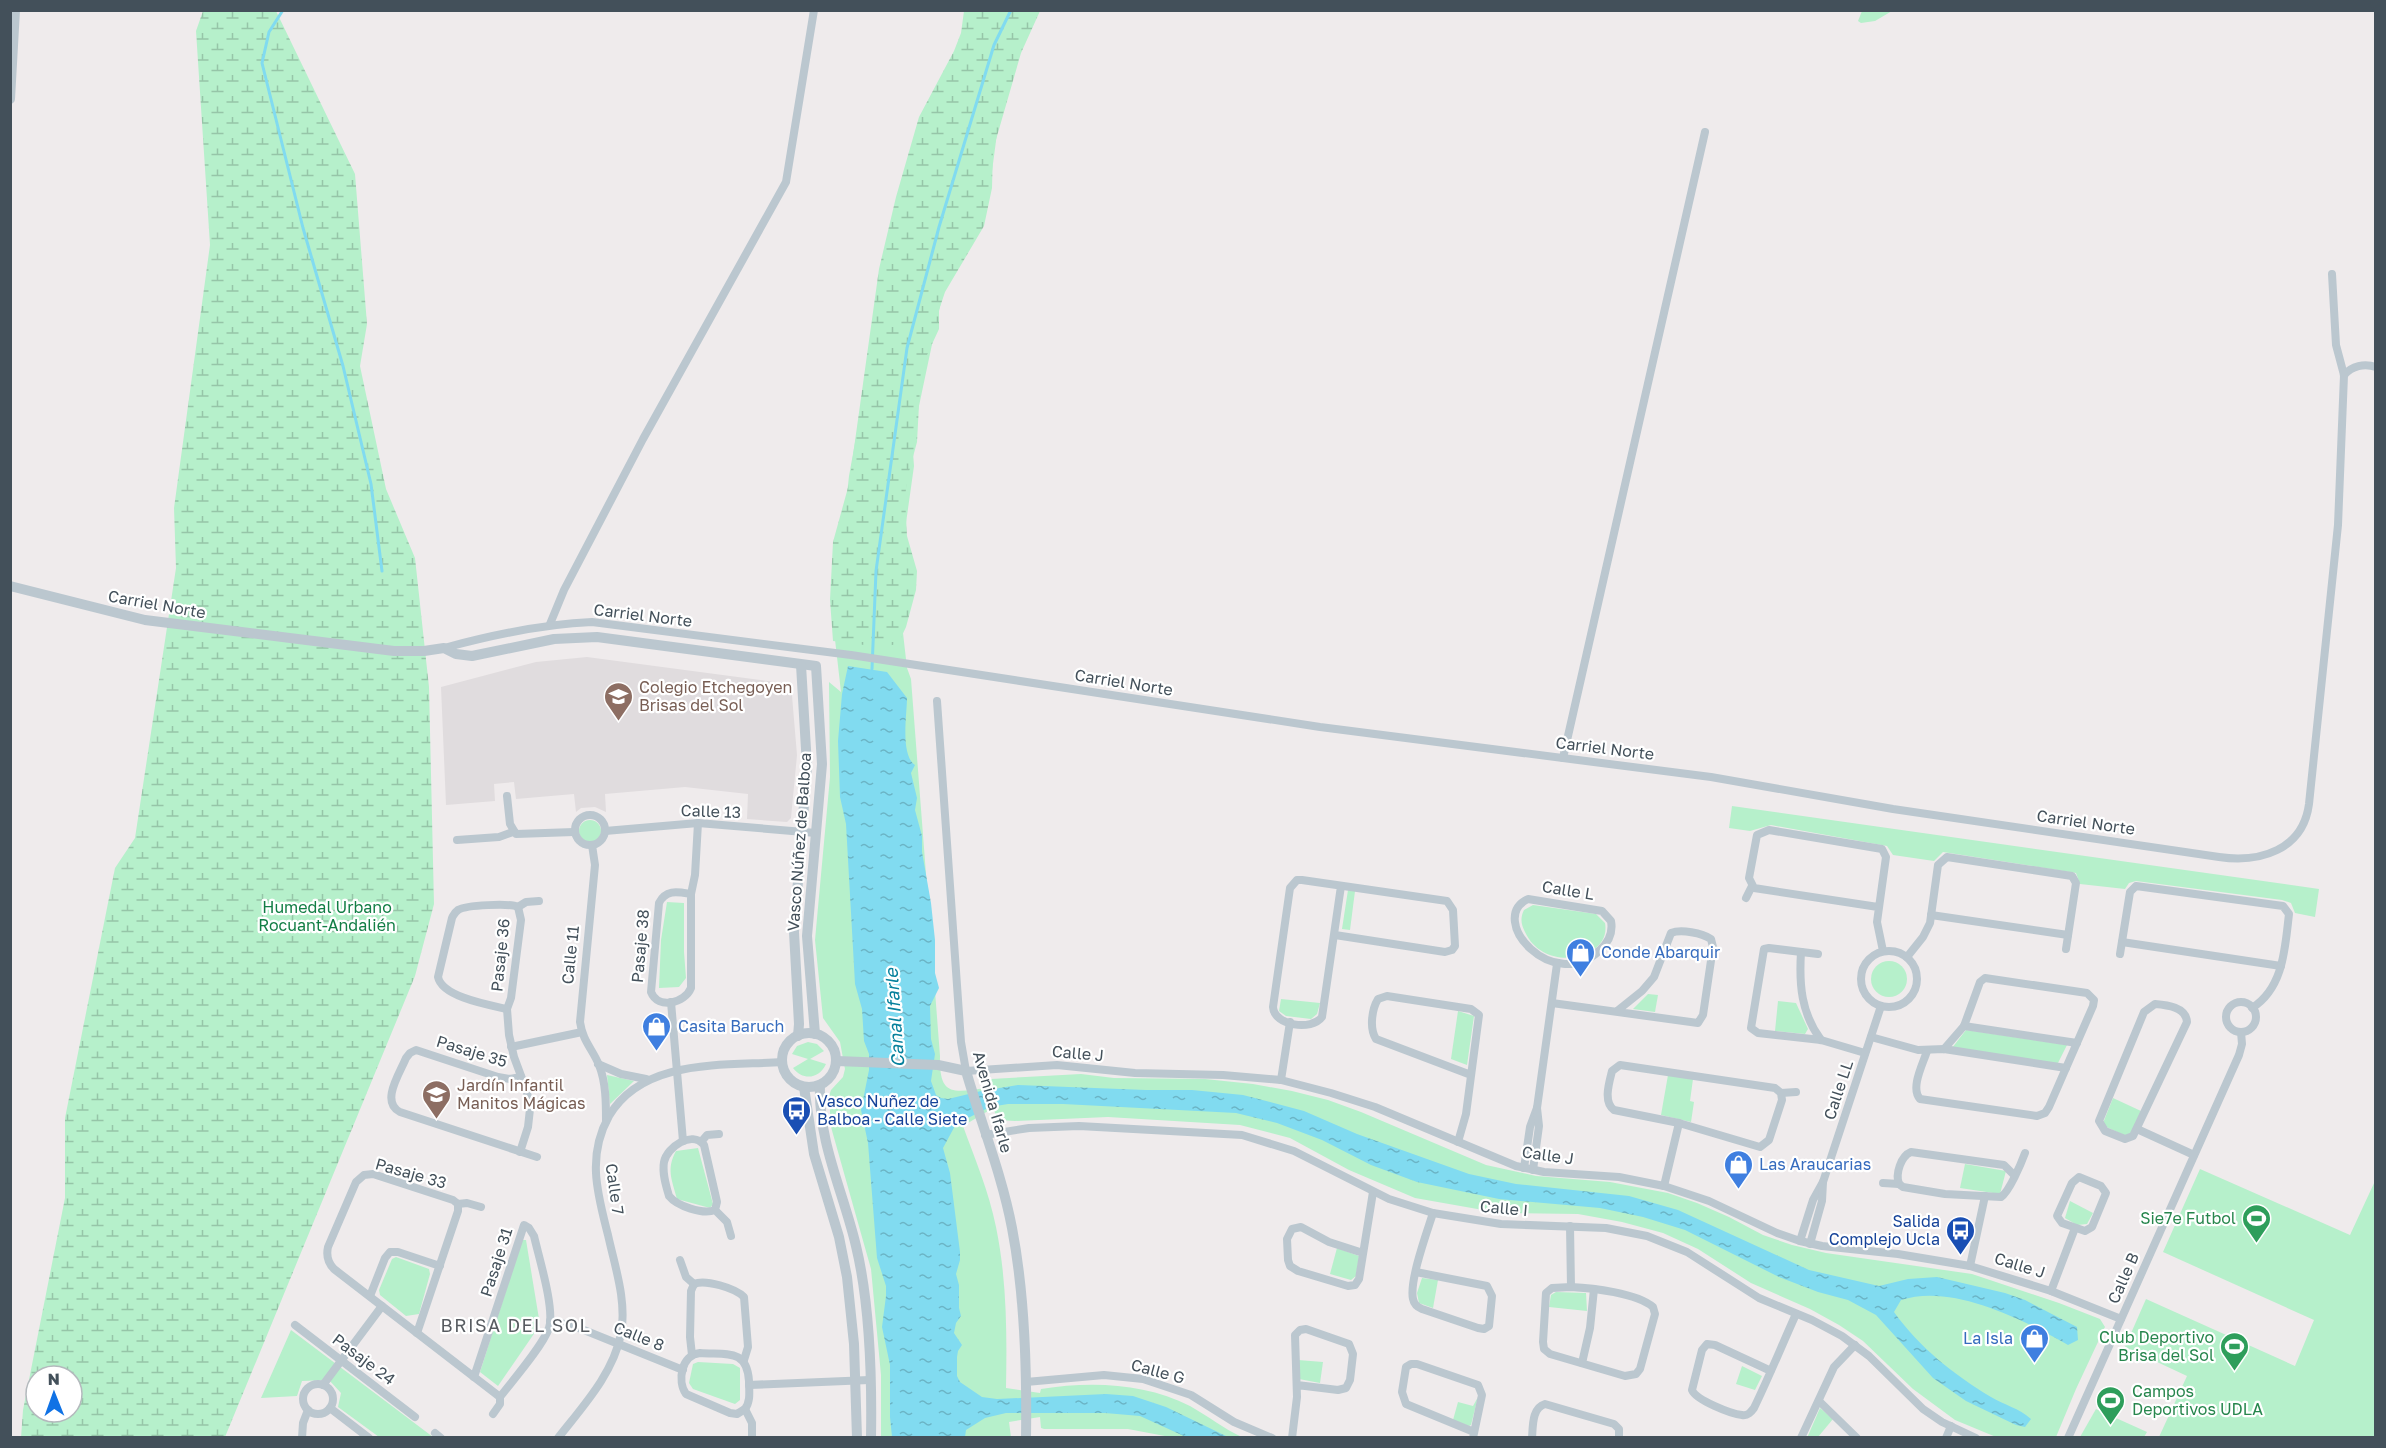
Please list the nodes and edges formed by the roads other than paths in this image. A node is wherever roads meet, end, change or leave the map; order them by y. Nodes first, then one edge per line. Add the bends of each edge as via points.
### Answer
1 (15, 10) edge
2 (814, 10) edge
3 (10, 99) edge
4 (1706, 132) dead end
5 (2332, 274) dead end
6 (2376, 367) edge
7 (2344, 375) junction
8 (10, 586) edge
9 (550, 624) junction
10 (444, 648) junction
11 (814, 651) junction
12 (801, 665) junction
13 (816, 666) junction
14 (937, 701) dead end
15 (1563, 758) junction
16 (507, 796) dead end
17 (698, 823) junction
18 (605, 831) junction
19 (802, 831) junction
20 (513, 832) junction
21 (574, 832) junction
22 (816, 832) junction
23 (457, 840) dead end
24 (592, 845) junction
25 (1341, 886) junction
26 (1752, 886) junction
27 (691, 894) junction
28 (1746, 898) dead end
29 (540, 901) dead end
30 (518, 907) junction
31 (1878, 907) junction
32 (1931, 915) junction
33 (1335, 935) junction
34 (2068, 935) junction
35 (2122, 942) junction
36 (2066, 949) dead end
37 (1883, 951) junction
38 (1801, 952) junction
39 (1818, 954) dead end
40 (2120, 954) dead end
41 (1907, 957) junction
42 (1557, 964) junction
43 (2281, 966) junction
44 (672, 1002) junction
45 (1552, 1003) junction
46 (1881, 1006) junction
47 (2252, 1008) junction
48 (507, 1009) junction
49 (1617, 1011) junction
50 (1290, 1022) junction
51 (1964, 1026) junction
52 (582, 1032) junction
53 (2241, 1032) junction
54 (815, 1034) junction
55 (798, 1036) junction
56 (1870, 1037) junction
57 (1821, 1040) junction
58 (2077, 1043) junction
59 (511, 1047) junction
60 (1944, 1049) junction
61 (1927, 1051) junction
62 (1865, 1053) junction
63 (837, 1061) junction
64 (782, 1062) junction
65 (598, 1064) junction
66 (2066, 1068) junction
67 (678, 1071) junction
68 (966, 1071) junction
69 (1471, 1076) junction
70 (521, 1077) junction
71 (647, 1079) junction
72 (1281, 1080) junction
73 (820, 1085) junction
74 (804, 1087) junction
75 (1796, 1092) dead end
76 (1781, 1093) junction
77 (606, 1122) junction
78 (1679, 1123) junction
79 (2136, 1129) junction
80 (719, 1134) dead end
81 (986, 1135) junction
82 (683, 1141) junction
83 (701, 1142) junction
84 (1458, 1142) junction
85 (520, 1152) junction
86 (2025, 1153) dead end
87 (2194, 1155) junction
88 (537, 1158) dead end
89 (1528, 1169) junction
90 (2013, 1174) junction
91 (1823, 1182) junction
92 (1882, 1183) dead end
93 (1899, 1184) junction
94 (1664, 1186) junction
95 (1373, 1192) junction
96 (1985, 1196) junction
97 (458, 1204) junction
98 (481, 1207) dead end
99 (715, 1210) junction
100 (1433, 1213) junction
101 (1570, 1226) junction
102 (2075, 1228) junction
103 (732, 1236) dead end
104 (1800, 1241) junction
105 (1810, 1244) junction
106 (1363, 1253) junction
107 (680, 1260) dead end
108 (440, 1266) junction
109 (1970, 1266) junction
110 (1416, 1272) junction
111 (694, 1284) junction
112 (1571, 1287) junction
113 (1594, 1289) junction
114 (2051, 1291) junction
115 (370, 1296) junction
116 (382, 1306) junction
117 (1796, 1314) junction
118 (2121, 1319) junction
119 (550, 1321) junction
120 (295, 1325) dead end
121 (417, 1333) junction
122 (618, 1344) junction
123 (1855, 1345) junction
124 (692, 1355) junction
125 (341, 1360) junction
126 (744, 1360) junction
127 (1582, 1363) junction
128 (683, 1370) junction
129 (1771, 1371) junction
130 (474, 1377) junction
131 (856, 1380) junction
132 (869, 1380) junction
133 (749, 1384) junction
134 (323, 1385) junction
135 (1297, 1385) junction
136 (1026, 1386) junction
137 (500, 1397) junction
138 (1819, 1401) junction
139 (330, 1408) junction
140 (745, 1409) junction
141 (308, 1410) junction
142 (493, 1414) dead end
143 (416, 1417) dead end
144 (1951, 1426) junction
145 (1474, 1435) edge
146 (302, 1437) edge
147 (369, 1437) edge
148 (558, 1437) edge
149 (752, 1437) edge
150 (857, 1437) edge
151 (871, 1437) edge
152 (1026, 1437) edge
153 (1272, 1437) edge
154 (1292, 1437) edge
155 (1532, 1437) edge
156 (1619, 1437) edge
157 (1801, 1437) edge
158 (1857, 1437) edge
159 (1946, 1437) edge
160 (1976, 1437) edge
161 (2068, 1437) edge

1 - 3 street
2 - 9 street via 786,182 643,439
4 - 15 street
5 - 7 street, Carriel Norte via 2336,345
6 - 7 street via 2357,366
7 - 15 street, Carriel Norte via 2338,525 2309,804 2301,831 2275,850 2253,858 2228,858 1893,809 1711,777
8 - 10 street, Carriel Norte via 169,623 394,651
9 - 10 street, Carriel Norte
9 - 11 street, Carriel Norte via 592,622
10 - 12 street, Carriel Norte via 472,656 554,639 597,637
11 - 13 street, Vasco Núñez de Balboa
11 - 15 street, Carriel Norte via 1320,727
12 - 13 street, Carriel Norte
12 - 19 street, Vasco Núñez de Balboa via 807,754
13 - 22 street, Vasco Núñez de Balboa via 822,765
14 - 68 street, Avenida Ifarle
16 - 20 street
17 - 18 street, Calle 13
17 - 19 street, Calle 13
17 - 27 street
18 - 21 street via 600,818 587,814 579,819
18 - 24 street via 600,842
19 - 22 street, Calle 13
19 - 55 street, Vasco Núñez de Balboa via 794,933
20 - 21 street
20 - 23 street
21 - 24 street via 580,842
22 - 54 street, Vasco Núñez de Balboa via 807,936
24 - 52 street, Calle 11 via 595,865 579,1012
25 - 33 street
25 - 33 street via 1447,901 1453,910 1455,946 1444,952
25 - 50 street via 1299,879 1291,886 1273,1010 1279,1020
26 - 28 street
26 - 31 street via 1756,890
26 - 31 street via 1749,878 1756,838 1765,830 1877,847 1886,857
27 - 44 street via 691,988 683,999
27 - 44 street, Pasaje 38 via 668,893 659,903 651,992 657,1000
29 - 30 street, Pasaje 36
30 - 48 street, Pasaje 36 via 521,920
30 - 48 street, Pasaje 36 via 509,904 456,912 438,977 446,990
31 - 37 street via 1877,930
32 - 34 street
32 - 34 street via 1937,868 1944,858 2067,874 2076,884
32 - 41 street via 1923,937
33 - 50 street via 1322,1017 1314,1024
34 - 36 street
35 - 40 street
35 - 43 street
35 - 43 street via 2130,892 2139,885 2270,904 2285,907 2289,914
37 - 41 street
37 - 46 street via 1868,960 1860,975 1866,997
38 - 39 street
38 - 57 street via 1803,1003
38 - 57 street via 1769,948 1762,951 1751,1028 1758,1033
41 - 46 street via 1917,977 1914,993 1902,1004
42 - 42 street, Calle L via 1583,960 1601,949 1610,938 1610,918 1598,909 1535,899 1525,901 1515,916 1520,935 1535,954
42 - 45 street
43 - 47 street via 2268,994
44 - 67 street
45 - 49 street
45 - 89 street via 1536,1108 1539,1126
46 - 56 street, Calle LL
47 - 53 street via 2255,1021 2250,1029
47 - 53 street via 2239,1003 2228,1011 2229,1025
48 - 59 street
49 - 49 street via 1700,1021 1711,939 1678,931 1671,933 1654,977
50 - 72 street
51 - 58 street
51 - 58 street via 1980,982 1988,978 2002,980 2090,994 2093,1006
51 - 60 street
52 - 59 street
52 - 65 street, Calle 11
53 - 87 street, Calle B via 2241,1050
54 - 55 street
54 - 63 street via 831,1044
55 - 64 street via 786,1047
56 - 61 street
56 - 62 street, Calle LL
57 - 62 street
58 - 66 street
59 - 70 street
60 - 61 street
60 - 66 street
61 - 66 street via 1916,1088 1920,1099 2032,1116 2047,1110
62 - 91 street, Calle LL
63 - 68 street via 938,1065
63 - 73 street via 833,1074
64 - 67 street, Calle 7
64 - 74 street via 789,1078
65 - 71 street
65 - 77 street, Calle 11
67 - 71 street, Calle 7
67 - 82 street
68 - 72 street, Calle J via 1057,1065
68 - 81 street, Avenida Ifarle
69 - 69 street via 1477,1012 1387,996 1378,999 1372,1027 1376,1039
69 - 84 street via 1466,1118
70 - 85 street via 530,1109
70 - 85 street, Pasaje 35 via 504,1078 416,1050 406,1058 390,1099 396,1111
71 - 77 street, Calle 7 via 623,1098
72 - 84 street, Calle J via 1375,1107
73 - 74 street
73 - 132 street via 826,1147 859,1261
74 - 131 street via 814,1154 847,1277
75 - 76 street
76 - 78 street via 1769,1140 1763,1146
76 - 78 street via 1775,1088 1623,1064 1613,1068 1607,1100 1612,1108
77 - 122 street, Calle 7 via 597,1146 596,1172 622,1300
78 - 94 street
79 - 79 street via 2186,1025 2187,1015 2180,1010 2155,1004 2147,1008 2100,1117 2102,1128 2121,1138 2131,1138
79 - 87 street
80 - 83 street via 707,1136
81 - 95 street, Calle I via 1079,1126 1242,1135 1294,1151
81 - 136 street, Avenida Ifarle via 1015,1246
82 - 83 street
82 - 99 street via 670,1150 664,1163 669,1196 679,1204 706,1212
83 - 99 street via 717,1202
84 - 89 street, Calle J via 1491,1158
85 - 88 street, Pasaje 35
86 - 90 street
87 - 118 street, Calle B
89 - 94 street, Calle J via 1619,1177
90 - 93 street via 2004,1165 1911,1152 1904,1157 1897,1177
90 - 96 street via 2004,1196
91 - 104 street, Calle LL via 1815,1194
91 - 105 street, Calle LL
92 - 93 street
93 - 96 street via 1938,1193
94 - 104 street, Calle J
95 - 100 street, Calle I
95 - 106 street
96 - 109 street
97 - 98 street, Pasaje 33
97 - 108 street, Pasaje 33
97 - 115 street, Pasaje 33 via 373,1174 356,1182 328,1247 327,1259 331,1267
99 - 103 street via 727,1222
100 - 101 street, Calle I via 1501,1224
100 - 110 street
101 - 112 street
101 - 117 street, Calle I via 1619,1229 1661,1240 1687,1252 1748,1292
102 - 102 street via 2090,1229 2106,1193 2101,1186 2079,1178 2072,1183 2057,1216 2062,1223
102 - 114 street
104 - 105 street, Calle J
105 - 109 street, Calle J
106 - 106 street via 1358,1282 1350,1286 1294,1269 1288,1260 1287,1235 1301,1227 1329,1242
107 - 111 street
108 - 115 street via 390,1252
108 - 121 street, Pasaje 33
109 - 114 street, Calle J
110 - 110 street via 1412,1297 1419,1308 1481,1329 1489,1326 1492,1296 1487,1286
111 - 124 street
111 - 126 street via 701,1282 743,1294 748,1347
112 - 113 street
112 - 127 street via 1552,1288 1546,1293 1543,1346 1550,1353
113 - 127 street
113 - 127 street via 1649,1304 1655,1314 1636,1374 1628,1376
114 - 118 street, Calle J
115 - 116 street
116 - 121 street
116 - 125 street
117 - 123 street, Calle I
117 - 129 street
118 - 161 street, Calle B
119 - 122 street, Calle 8
119 - 130 street, Pasaje 31 via 534,1236 524,1225
119 - 137 street via 544,1338
120 - 125 street, Pasaje 24
121 - 130 street
122 - 128 street, Calle 8
122 - 148 street, Calle 7 via 604,1376
123 - 138 street via 1834,1367
123 - 144 street, Calle I via 1911,1399
124 - 126 street via 732,1355
124 - 128 street
125 - 134 street
125 - 143 street, Pasaje 24
126 - 133 street
128 - 140 street via 682,1386 690,1397 729,1413
129 - 129 street via 1707,1344 1692,1390 1700,1399 1748,1414
130 - 137 street
131 - 132 street
131 - 133 street
131 - 150 street
132 - 151 street
133 - 140 street
134 - 139 street via 333,1397
134 - 141 street via 306,1391 303,1401
135 - 135 street via 1346,1388 1351,1372 1351,1346 1306,1329 1297,1332
135 - 154 street
136 - 152 street, Avenida Ifarle
136 - 153 street, Calle G via 1104,1375 1143,1379 1191,1395 1234,1422
137 - 142 street
138 - 157 street
138 - 158 street
139 - 141 street via 319,1414
139 - 147 street
140 - 149 street via 752,1423
141 - 146 street
144 - 159 street
144 - 160 street, Calle I
145 - 145 street via 1482,1395 1478,1385 1417,1364 1406,1367 1402,1395 1407,1404
155 - 156 street via 1536,1411 1545,1404 1614,1424

